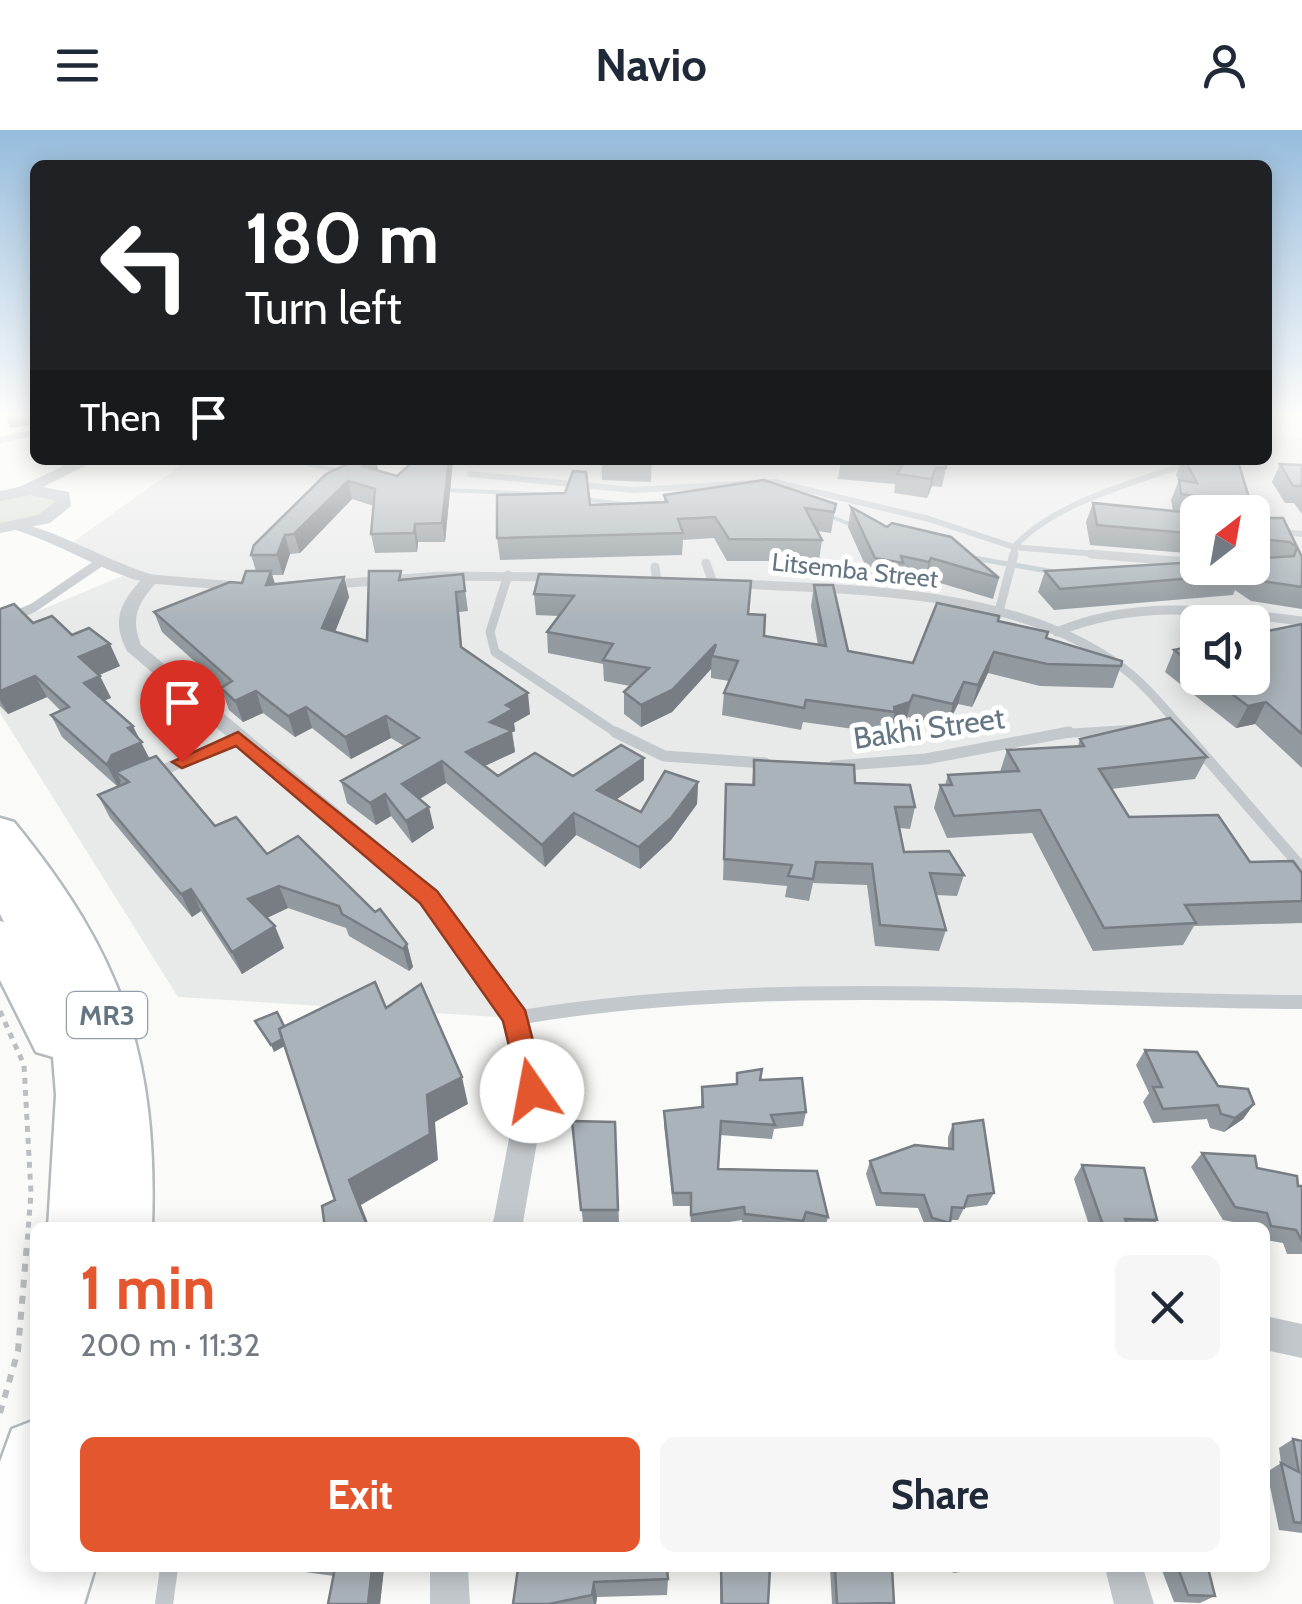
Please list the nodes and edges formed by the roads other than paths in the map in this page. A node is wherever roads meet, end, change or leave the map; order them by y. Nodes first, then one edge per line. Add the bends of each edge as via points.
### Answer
1 (37, 483) edge
2 (70, 483) edge
3 (560, 483) edge
4 (761, 483) edge
5 (778, 483) edge
6 (1138, 483) edge
7 (8, 494) edge
8 (59, 500) junction
9 (1076, 507) junction
10 (1086, 509) dead end
11 (8, 527) edge
12 (1270, 531) edge
13 (1302, 534) edge
14 (68, 546) junction
15 (1014, 547) junction
16 (1180, 561) edge
17 (706, 563) dead end
18 (99, 564) junction
19 (654, 567) dead end
20 (508, 575) junction
21 (564, 578) edge
22 (151, 579) junction
23 (638, 580) edge
24 (657, 581) junction
25 (676, 582) edge
26 (694, 582) edge
27 (713, 583) junction
28 (329, 584) edge
29 (251, 585) edge
30 (998, 616) junction
31 (1302, 620) edge
32 (0, 622) edge
33 (1057, 632) junction
34 (1180, 727) junction
35 (1144, 728) edge
36 (1162, 728) edge
37 (238, 738) junction
38 (777, 764) edge
39 (814, 767) edge
40 (142, 778) edge
41 (0, 796) edge
42 (0, 830) edge
43 (1302, 868) edge
44 (0, 874) edge
45 (0, 937) edge
46 (1302, 1002) edge
47 (106, 1007) junction
48 (516, 1018) junction
49 (81, 1096) junction
50 (74, 1222) edge
51 (126, 1222) edge
52 (508, 1222) edge
53 (1270, 1334) edge
54 (1302, 1341) edge
55 (30, 1470) edge
56 (60, 1572) edge
57 (168, 1572) edge
58 (450, 1572) edge
59 (1125, 1572) edge
60 (0, 1579) edge
61 (49, 1604) edge
62 (164, 1604) edge
63 (450, 1604) edge
64 (1134, 1604) edge

1 - 7 street
2 - 8 street
3 - 4 lane via 633,490
5 - 15 lane
6 - 9 lane
7 - 8 street
8 - 11 street
8 - 14 street
9 - 10 lane
9 - 15 lane
11 - 14 street
12 - 13 lane
14 - 18 street
15 - 16 lane
15 - 30 lane
17 - 27 lane
18 - 22 street
18 - 32 lane via 34,608
19 - 24 lane
20 - 21 lane
20 - 28 lane
20 - 38 lane via 490,632 495,652 635,745 664,756
22 - 29 lane
22 - 37 street via 129,604 123,624 133,647
23 - 24 lane
24 - 25 lane
26 - 27 lane, Litsemba Street
27 - 30 lane, Litsemba Street via 896,595
30 - 33 lane, Litsemba Street
31 - 33 lane via 1207,610 1126,611
33 - 34 lane, Litsemba Street via 1112,661
34 - 36 lane
34 - 43 lane, Litsemba Street
35 - 39 lane, Bakhi Street via 1072,731 926,759
37 - 40 lane
37 - 48 street via 429,897
41 - 47 highway via 92,936
42 - 47 highway, MR3 via 61,920
44 - 49 highway, MR3 via 74,1026
45 - 49 highway
46 - 48 lane via 848,994 626,1000
47 - 51 highway, MR3
48 - 52 street via 532,1091
49 - 50 highway, MR3
53 - 54 street
55 - 60 highway
56 - 61 highway
57 - 62 lane
58 - 63 street
59 - 64 street

